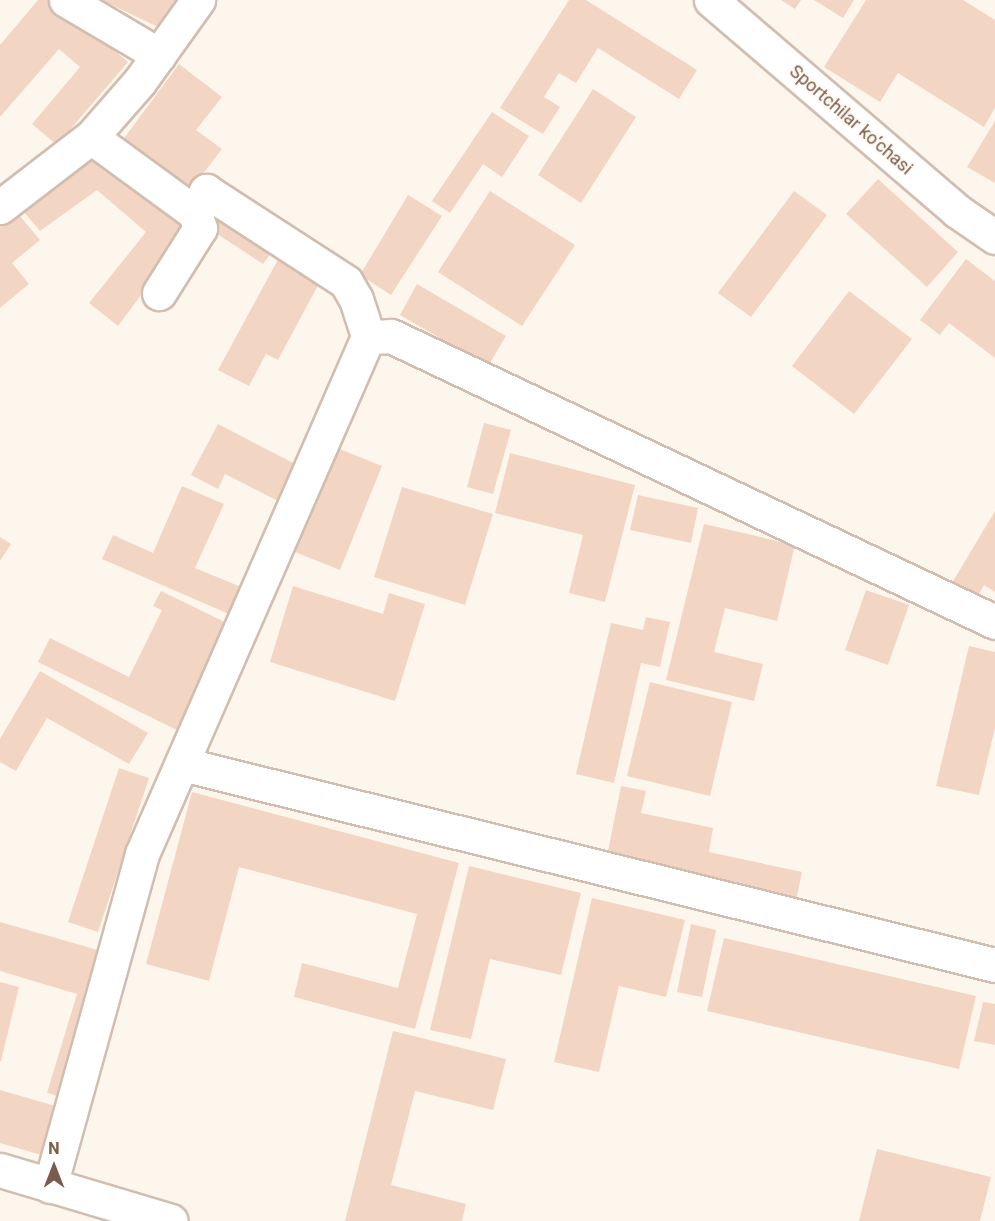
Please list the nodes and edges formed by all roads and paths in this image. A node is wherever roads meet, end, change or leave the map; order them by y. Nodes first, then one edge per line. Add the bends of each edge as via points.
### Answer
1 (66, 0) edge
2 (198, 0) edge
3 (711, 0) edge
4 (159, 55) junction
5 (90, 137) junction
6 (0, 207) edge
7 (195, 213) junction
8 (995, 237) edge
9 (159, 292) dead end
10 (368, 337) junction
11 (995, 622) edge
12 (182, 764) junction
13 (995, 965) edge
14 (0, 1170) edge
15 (50, 1186) junction
16 (171, 1221) edge

1 - 4 street
2 - 4 street
3 - 8 street, Sportchilar ko‘chasi via 957,211
4 - 5 street
5 - 6 street
5 - 7 street
7 - 9 street via 200,228
7 - 10 street via 206,191 346,282 356,298
10 - 11 street via 392,336
10 - 12 street
12 - 13 street
12 - 15 street via 142,854
14 - 15 street
15 - 16 street

